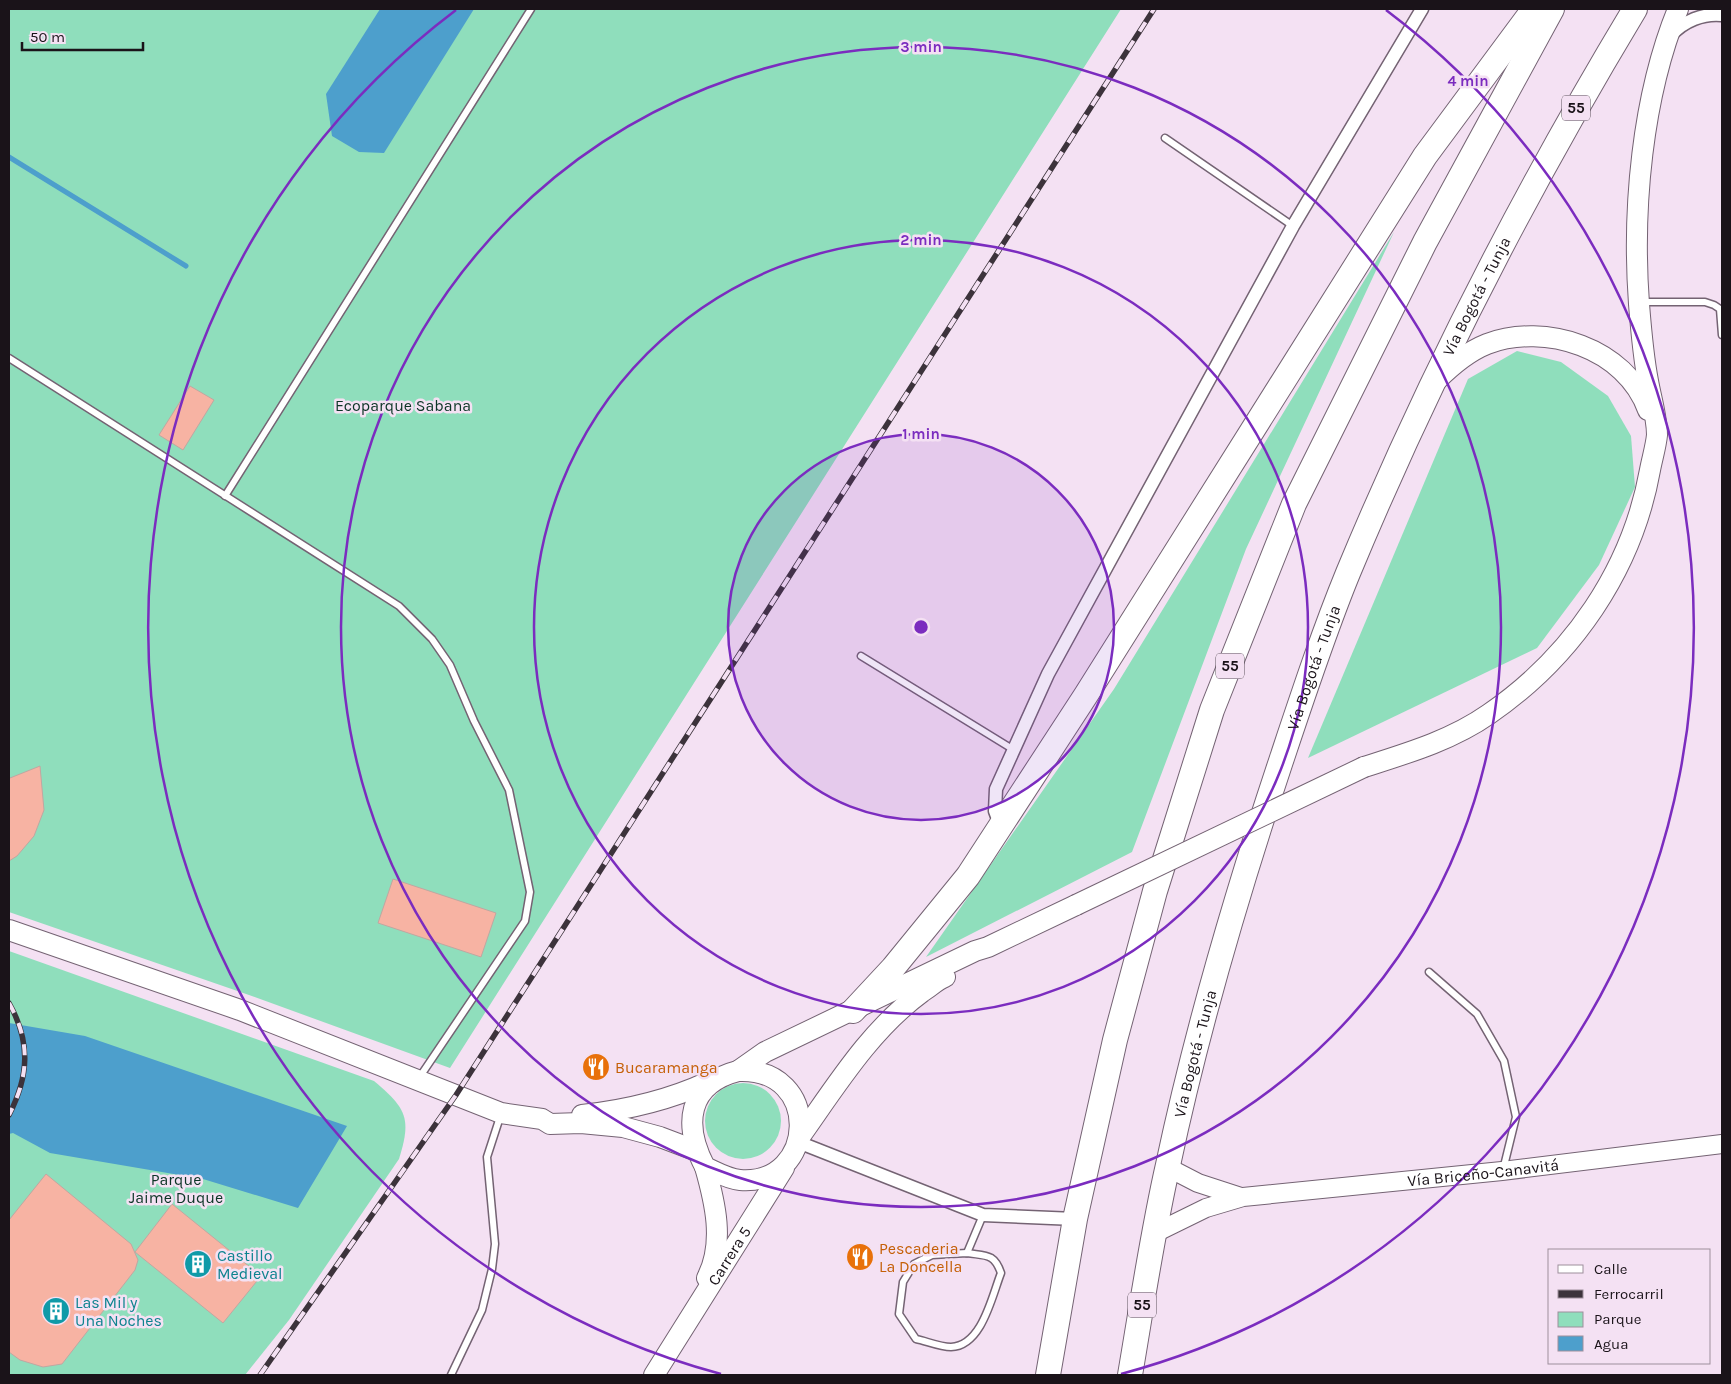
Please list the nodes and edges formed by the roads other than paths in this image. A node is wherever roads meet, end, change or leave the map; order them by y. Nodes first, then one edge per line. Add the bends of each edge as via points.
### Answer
1 (530, 9) edge
2 (1422, 9) edge
3 (1534, 9) edge
4 (1552, 9) edge
5 (1635, 9) edge
6 (1678, 9) edge
7 (1722, 15) edge
8 (1664, 42) junction
9 (1165, 138) dead end
10 (1294, 226) junction
11 (1639, 302) junction
12 (1722, 335) edge
13 (9, 358) edge
14 (1429, 388) junction
15 (1657, 434) junction
16 (225, 496) junction
17 (861, 656) dead end
18 (1014, 750) junction
19 (1001, 827) junction
20 (9, 930) edge
21 (988, 947) junction
22 (1429, 972) dead end
23 (852, 1011) junction
24 (738, 1071) junction
25 (419, 1079) junction
26 (715, 1079) junction
27 (501, 1113) junction
28 (542, 1119) junction
29 (1722, 1144) edge
30 (796, 1146) junction
31 (701, 1159) junction
32 (1167, 1166) junction
33 (1502, 1171) junction
34 (1244, 1197) junction
35 (983, 1215) junction
36 (1076, 1219) junction
37 (1153, 1234) junction
38 (967, 1253) junction
39 (669, 1353) junction
40 (451, 1375) edge
41 (654, 1375) edge
42 (1048, 1375) edge
43 (1130, 1375) edge

1 - 16 lane
2 - 10 street
3 - 19 highway via 1425,156
4 - 36 highway, 55 via 1424,242 1294,504 1212,710 1155,891 1117,1031
5 - 14 highway, Vía Bogotá - Tunja / 55 via 1588,86 1521,208
6 - 8 main road
7 - 8 street via 1698,17 1679,26
8 - 11 main road via 1643,158 1638,230
9 - 10 lane
10 - 18 street via 1048,674
11 - 12 lane via 1714,304 1720,310
11 - 15 main road
13 - 16 lane
14 - 15 main road via 1455,362 1487,344 1522,336 1558,338 1593,350 1622,372 1644,400
14 - 32 highway, Vía Bogotá - Tunja / 55 via 1347,575 1245,869
15 - 21 main road, bridge via 1645,501 1621,564 1586,622 1542,673 1489,715 1429,746 1364,767
16 - 25 lane via 399,606 432,639 450,665 509,790 530,892 525,921
17 - 18 lane
18 - 19 street via 996,789 995,811
19 - 23 highway via 932,923
20 - 25 main road via 240,1010
21 - 23 main road
21 - 30 main road via 979,961 941,978 906,1004 880,1029
22 - 33 lane via 1476,1014 1504,1061 1516,1117
23 - 24 main road via 764,1052
24 - 26 main road
24 - 30 main road via 760,1072 787,1088 800,1117
25 - 27 main road
26 - 28 main road via 678,1096 626,1110 580,1115 552,1114
26 - 31 main road via 697,1100 692,1112 691,1125
27 - 28 main road
27 - 40 lane via 487,1157 495,1244 492,1270 482,1310
28 - 31 main road via 550,1124 623,1127 660,1137
29 - 33 main road, Vía Briceño-Canavitá
30 - 31 main road via 773,1173 750,1180 728,1177
30 - 35 street
30 - 39 main road, Carrera 5
31 - 39 main road, Carrera 5 via 714,1198 717,1232 714,1264
32 - 34 main road via 1205,1186
32 - 37 highway, Vía Bogotá - Tunja / 55
33 - 34 main road, Vía Briceño-Canavitá
34 - 37 main road via 1197,1212
35 - 36 street
35 - 38 lane
36 - 42 highway, 55
37 - 43 highway, Vía Bogotá - Tunja / 55
38 - 38 lane via 932,1255 914,1264 902,1282 899,1314 916,1339 952,1347 979,1331 1002,1273 990,1256
39 - 41 main road, Carrera 5

